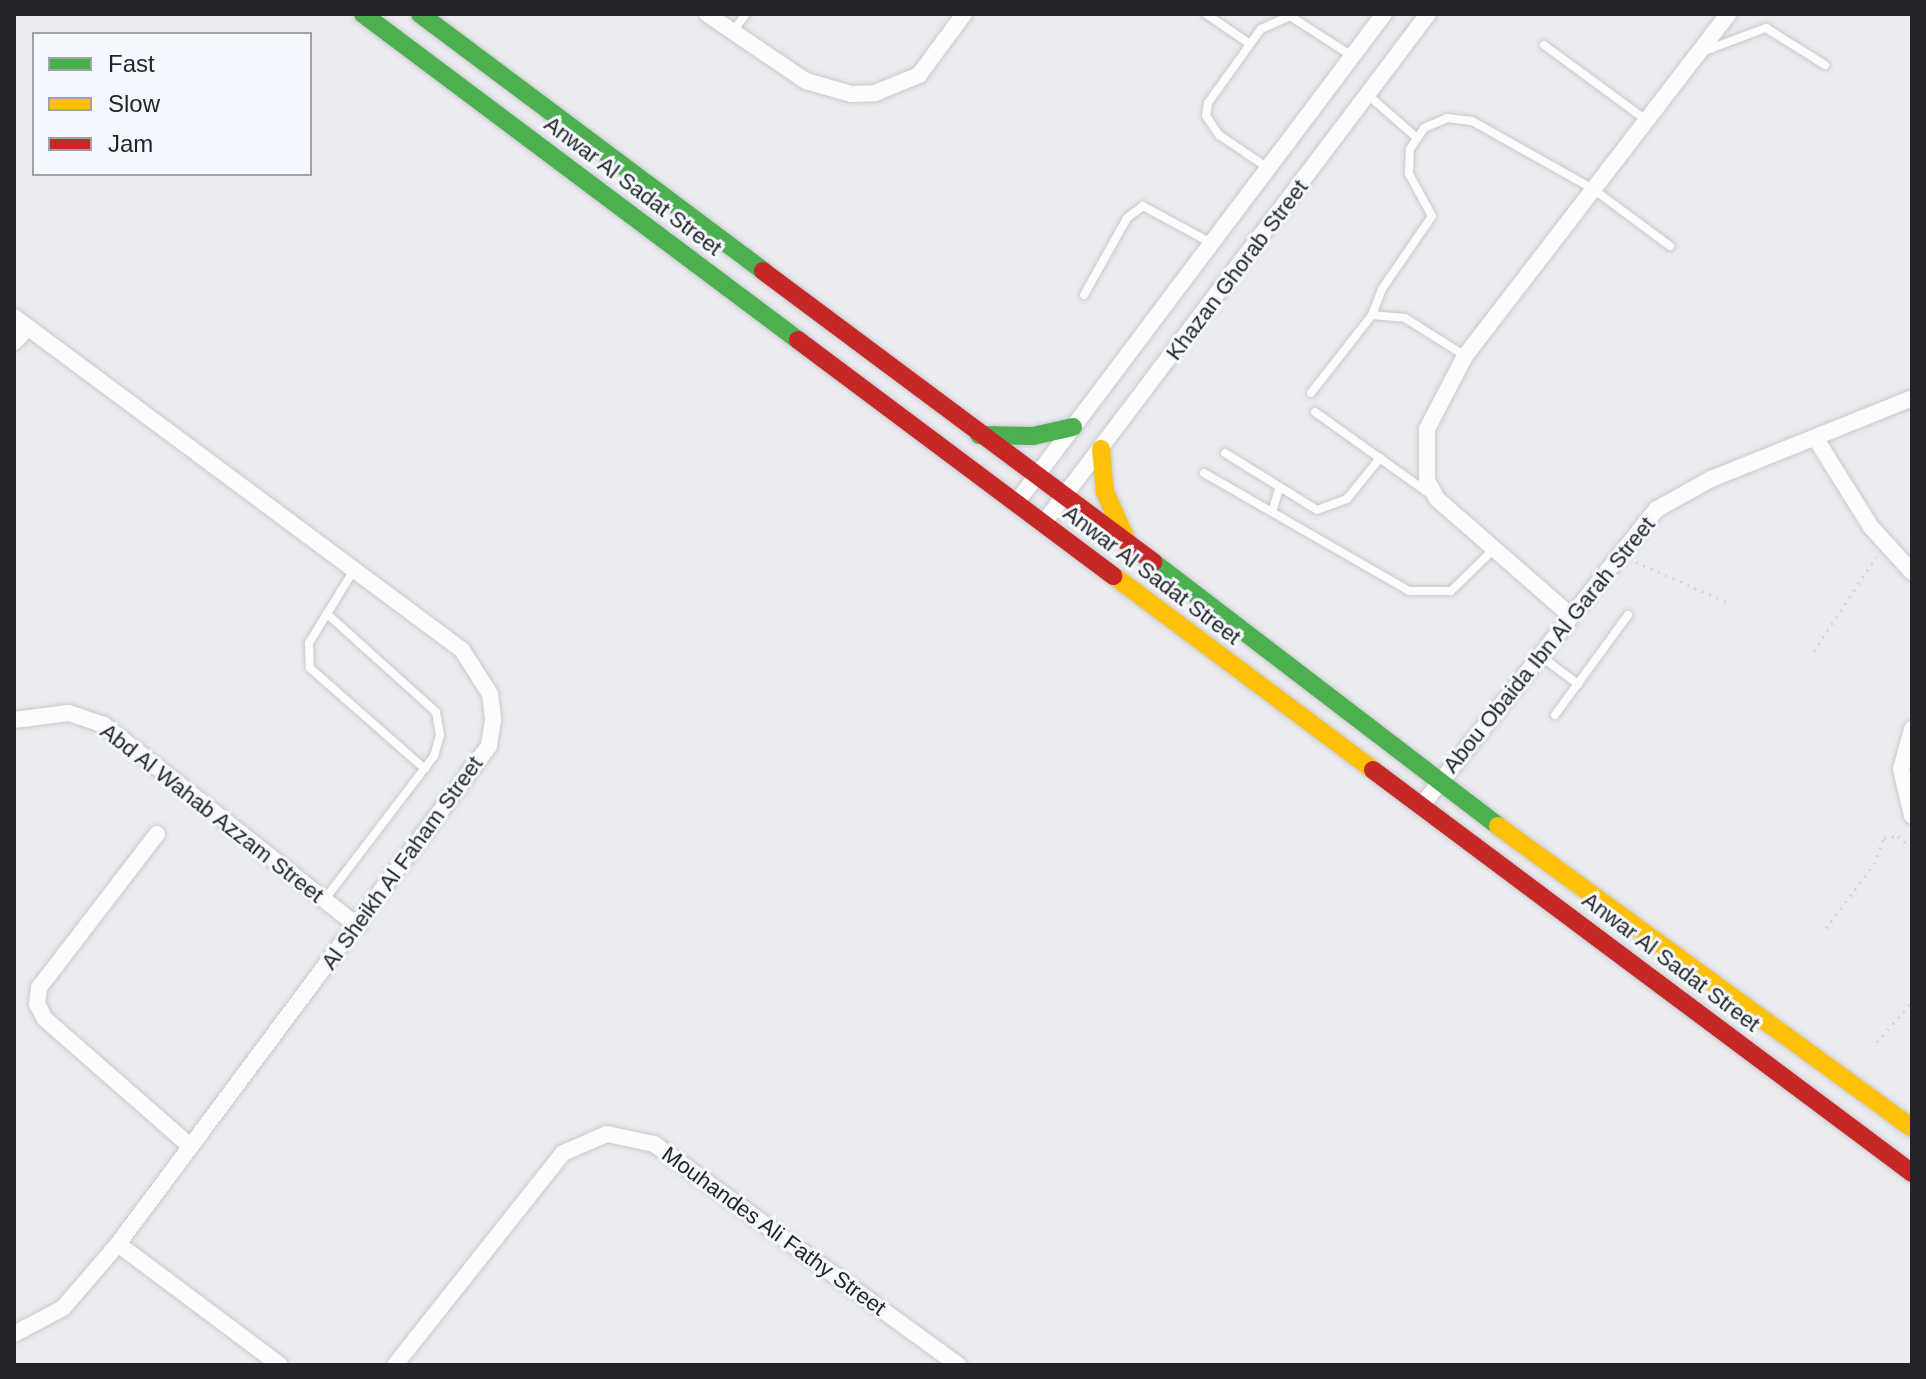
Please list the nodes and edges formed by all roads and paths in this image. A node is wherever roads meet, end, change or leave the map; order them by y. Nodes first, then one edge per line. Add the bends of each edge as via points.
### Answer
1 (363, 14) edge
2 (420, 14) edge
3 (707, 14) edge
4 (746, 14) edge
5 (964, 14) edge
6 (1206, 14) edge
7 (1384, 14) edge
8 (1428, 14) edge
9 (1728, 14) edge
10 (733, 32) junction
11 (1250, 44) junction
12 (1544, 45) dead end
13 (1699, 53) junction
14 (1352, 56) junction
15 (1825, 65) dead end
16 (1368, 95) junction
17 (1646, 121) junction
18 (1416, 137) junction
19 (1268, 168) junction
20 (1593, 189) junction
21 (1211, 243) junction
22 (1670, 246) dead end
23 (1084, 295) dead end
24 (1372, 315) junction
25 (21, 322) edge
26 (14, 342) edge
27 (1465, 356) junction
28 (1311, 393) dead end
29 (1912, 398) edge
30 (1315, 412) dead end
31 (1073, 427) junction
32 (979, 435) junction
33 (1816, 439) junction
34 (1101, 449) junction
35 (1225, 453) dead end
36 (1380, 458) junction
37 (1204, 473) dead end
38 (1034, 477) junction
39 (1279, 489) junction
40 (1063, 498) junction
41 (1437, 499) junction
42 (1016, 503) junction
43 (1272, 512) junction
44 (1043, 524) junction
45 (1130, 547) junction
46 (1620, 551) junction
47 (1491, 552) junction
48 (1875, 559) dead end
49 (354, 570) junction
50 (1912, 572) edge
51 (1729, 603) dead end
52 (327, 614) junction
53 (1570, 615) junction
54 (1628, 615) dead end
55 (1814, 651) dead end
56 (1538, 655) junction
57 (1578, 684) junction
58 (1555, 715) dead end
59 (14, 720) edge
60 (1912, 729) edge
61 (425, 769) junction
62 (1439, 783) junction
63 (1422, 805) junction
64 (1912, 816) edge
65 (157, 834) dead end
66 (1912, 849) edge
67 (325, 900) junction
68 (358, 926) junction
69 (1826, 928) dead end
70 (1912, 1002) edge
71 (1877, 1042) dead end
72 (1912, 1128) edge
73 (190, 1146) junction
74 (1912, 1173) edge
75 (118, 1244) junction
76 (14, 1334) edge
77 (280, 1365) edge
78 (395, 1365) edge
79 (958, 1365) edge

1 - 42 street, Anwar Al Sadat Street
2 - 32 street, Anwar Al Sadat Street
3 - 10 street
4 - 10 lane
5 - 10 street via 919,75 875,93 839,92 806,81
6 - 11 lane
7 - 14 street, Khazan Ghorab Street
8 - 16 street, Khazan Ghorab Street
9 - 13 street
11 - 14 lane via 1269,20 1290,16
11 - 19 lane via 1208,103 1206,116 1219,135
12 - 17 lane
13 - 15 lane via 1766,28
13 - 17 street
14 - 19 street, Khazan Ghorab Street
16 - 18 lane
16 - 34 street, Khazan Ghorab Street
17 - 20 street
18 - 20 lane via 1447,118 1472,121
18 - 24 lane via 1409,174 1432,216 1382,289
19 - 21 street, Khazan Ghorab Street
20 - 22 lane
20 - 27 street
21 - 23 lane via 1143,206 1127,218
21 - 31 street, Khazan Ghorab Street
24 - 27 lane via 1405,318
24 - 28 lane
25 - 26 street
25 - 49 street, Al Sheikh Al Faham Street
27 - 41 street via 1427,429 1427,480
29 - 33 street, Abou Obaida Ibn Al Garah Street
30 - 36 lane
31 - 32 street via 1033,436
31 - 38 street, Khazan Ghorab Street
32 - 38 street, Anwar Al Sadat Street
33 - 46 street, Abou Obaida Ibn Al Garah Street via 1679,494
33 - 50 street via 1871,527
34 - 40 street, Khazan Ghorab Street
34 - 45 street via 1105,492
35 - 39 lane
36 - 39 lane via 1347,499 1328,509 1307,507
36 - 41 lane
37 - 43 lane
38 - 40 street, Anwar Al Sadat Street
38 - 42 street, Khazan Ghorab Street
39 - 43 lane
40 - 44 street, Khazan Ghorab Street
40 - 45 street, Anwar Al Sadat Street
41 - 47 street
42 - 44 street, Anwar Al Sadat Street
43 - 47 lane via 1423,595 1463,583
44 - 63 street, Anwar Al Sadat Street
45 - 62 street, Anwar Al Sadat Street
46 - 51 path via 1668,580
46 - 53 street, Abou Obaida Ibn Al Garah Street
47 - 53 street
48 - 55 path
49 - 52 lane
49 - 68 street, Al Sheikh Al Faham Street via 462,650 484,682 493,720 489,746
52 - 61 lane via 436,712 439,746
52 - 61 lane via 309,643 315,679
53 - 56 street, Abou Obaida Ibn Al Garah Street
54 - 57 lane
56 - 57 lane
56 - 62 street, Abou Obaida Ibn Al Garah Street
57 - 58 lane
59 - 67 street, Abd Al Wahab Azzam Street via 69,713 104,725
60 - 64 street via 1901,769
61 - 67 lane
62 - 63 street, Abou Obaida Ibn Al Garah Street
62 - 72 street, Anwar Al Sadat Street
63 - 74 street, Anwar Al Sadat Street
65 - 73 street via 39,988 37,1004 45,1019
66 - 69 path via 1898,836 1884,838 1874,864
67 - 68 street, Abd Al Wahab Azzam Street
68 - 73 street, Al Sheikh Al Faham Street
70 - 71 path
73 - 75 street, Al Sheikh Al Faham Street
75 - 76 street, Al Sheikh Al Faham Street via 63,1308
75 - 77 street
78 - 79 street, Mouhandes Ali Fathy Street via 563,1153 607,1134 654,1144

